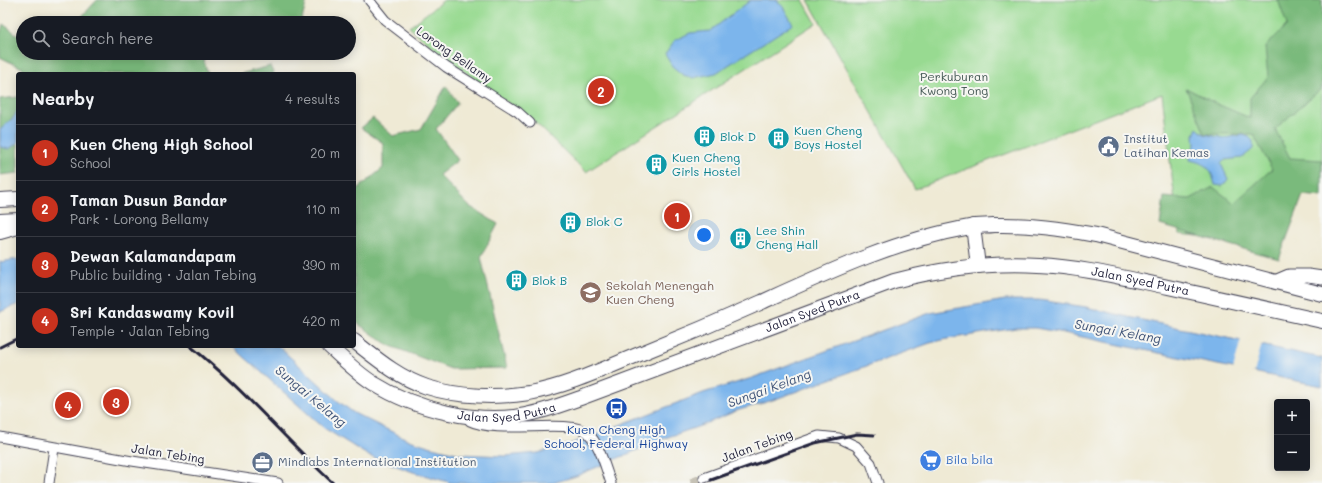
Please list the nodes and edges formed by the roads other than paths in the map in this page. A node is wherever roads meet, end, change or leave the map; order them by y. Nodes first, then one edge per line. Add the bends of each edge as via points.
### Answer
1 (369, 0) edge
2 (530, 122) dead end
3 (16, 199) edge
4 (0, 200) edge
5 (16, 220) edge
6 (0, 221) edge
7 (973, 226) junction
8 (16, 228) edge
9 (0, 232) edge
10 (978, 266) junction
11 (1322, 278) edge
12 (1275, 282) junction
13 (1322, 294) edge
14 (1322, 321) edge
15 (356, 343) edge
16 (331, 348) edge
17 (458, 415) junction
18 (0, 437) edge
19 (54, 448) junction
20 (704, 478) tunnel mouth
21 (49, 483) edge
22 (278, 483) edge
23 (611, 483) edge
24 (878, 483) edge

1 - 2 street, Lorong Bellamy via 385,20 446,67
3 - 4 main road
5 - 6 main road
7 - 10 main road
7 - 12 main road, Jalan Syed Putra via 1059,228 1096,235
7 - 15 main road, Jalan Syed Putra via 899,245 840,267 600,370 530,392 481,396 428,388 391,370
8 - 9 main road
10 - 14 main road, Jalan Syed Putra via 1037,265 1078,269
10 - 17 main road, Jalan Syed Putra via 918,275 871,288 539,412 511,417
11 - 12 main road via 1289,276
12 - 13 main road, Jalan Syed Putra
16 - 17 main road, Jalan Syed Putra via 360,374 392,394
17 - 23 street via 492,427 565,426 586,431 593,438
18 - 19 street, Jalan Tebing
19 - 21 street
19 - 22 street, Jalan Tebing
20 - 24 street, Jalan Tebing via 819,436 839,438 856,446 870,463

